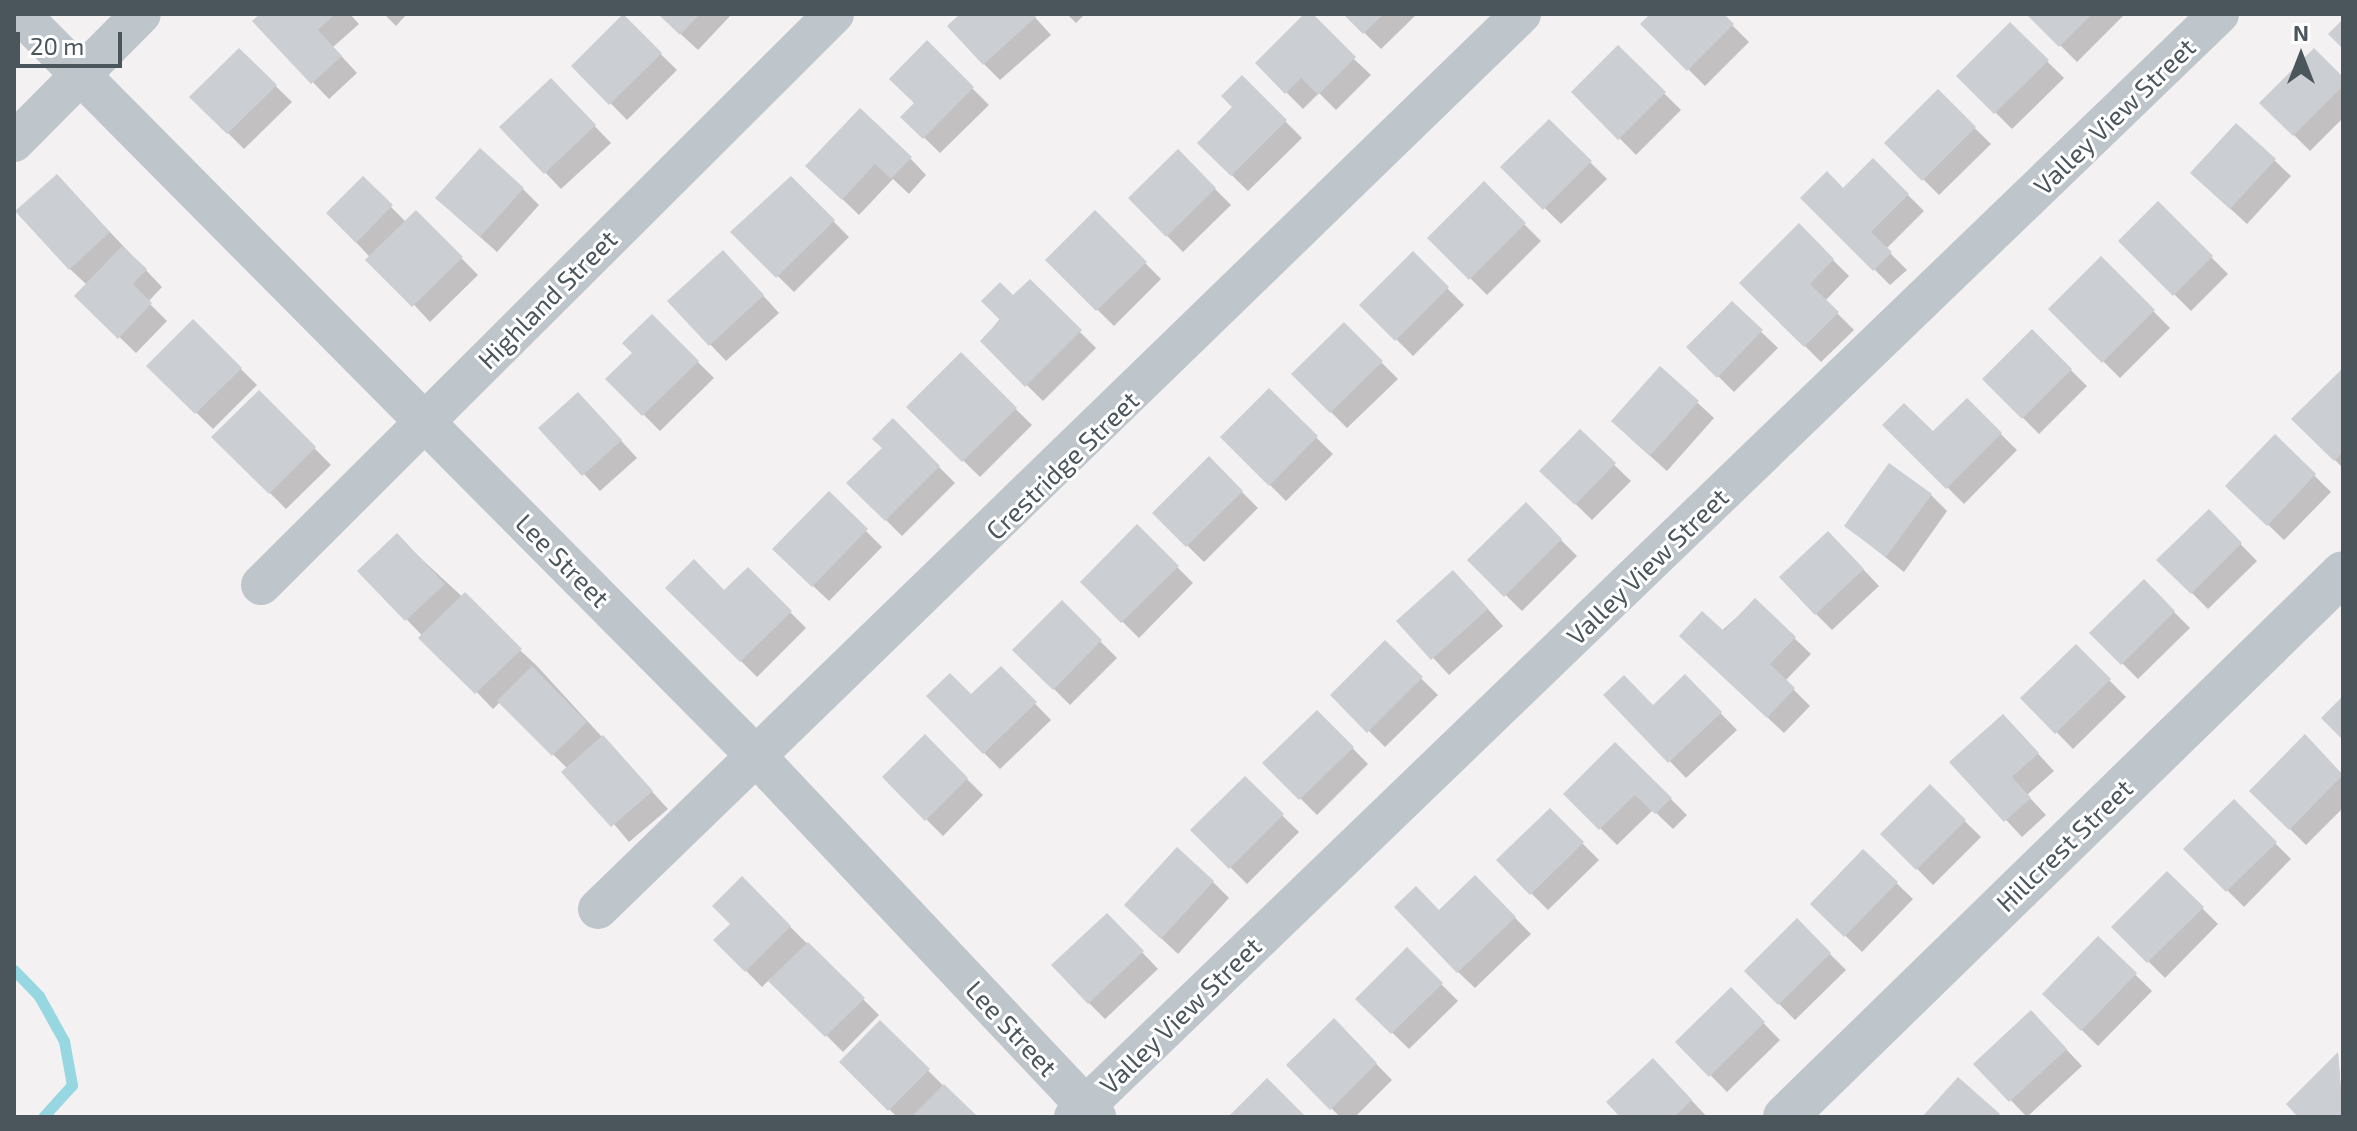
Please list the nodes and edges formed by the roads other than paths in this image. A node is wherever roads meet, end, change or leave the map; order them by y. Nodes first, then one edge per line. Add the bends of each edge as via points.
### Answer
1 (20, 14) edge
2 (141, 14) edge
3 (834, 14) edge
4 (1521, 14) edge
5 (2219, 14) edge
6 (79, 75) junction
7 (14, 142) edge
8 (425, 420) junction
9 (2343, 573) edge
10 (261, 585) dead end
11 (756, 756) junction
12 (598, 909) dead end
13 (1085, 1113) edge
14 (1785, 1117) edge

1 - 6 street, Lee Street
2 - 6 street
3 - 8 street, Highland Street
4 - 11 street, Crestridge Street
5 - 13 street, Valley View Street
6 - 7 street
6 - 8 street, Lee Street
8 - 10 street, Highland Street
8 - 11 street, Lee Street
9 - 14 street, Hillcrest Street
11 - 12 street, Crestridge Street
11 - 13 street, Lee Street

